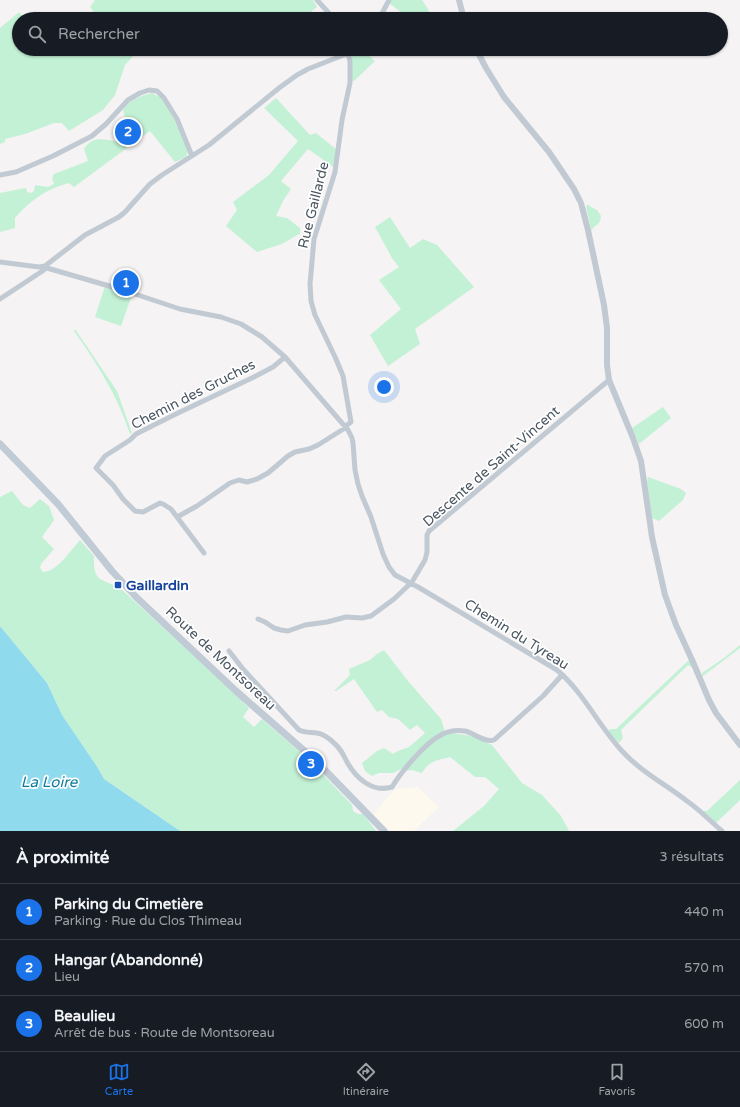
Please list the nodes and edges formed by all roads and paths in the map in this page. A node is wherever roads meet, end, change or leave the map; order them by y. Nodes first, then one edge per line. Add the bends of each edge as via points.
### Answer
1 (317, 0) edge
2 (389, 0) edge
3 (459, 0) edge
4 (328, 12) edge
5 (383, 12) edge
6 (462, 12) edge
7 (336, 56) edge
8 (348, 56) edge
9 (480, 56) edge
10 (192, 156) junction
11 (0, 175) edge
12 (0, 262) edge
13 (45, 266) junction
14 (0, 299) edge
15 (285, 357) junction
16 (609, 380) junction
17 (351, 422) junction
18 (346, 426) junction
19 (352, 438) junction
20 (0, 444) edge
21 (176, 517) junction
22 (204, 553) dead end
23 (411, 584) junction
24 (258, 619) dead end
25 (229, 651) dead end
26 (562, 675) junction
27 (740, 744) edge
28 (384, 831) edge
29 (722, 831) edge

1 - 4 street
2 - 5 street
3 - 6 street
7 - 10 street via 297,75
8 - 17 street, Rue Gaillarde via 350,83 342,117 335,172 314,239 310,284 315,315 343,376
9 - 16 street via 500,92 549,152 581,203 604,305
10 - 11 street via 164,98 149,90 128,100 92,136 16,172
10 - 13 street via 150,184 119,217 85,235
12 - 13 street
13 - 14 street via 44,270
13 - 15 street via 180,309 240,324 262,337
15 - 18 street
15 - 21 street, Chemin des Gruches via 254,377 136,434 105,456 96,468 135,511 143,512 160,504 167,506
16 - 23 street, Descente de Saint-Vincent via 430,531 427,535 425,560
16 - 27 street via 640,461 652,537 670,611 709,700
17 - 18 street
17 - 19 street, Rue Gaillarde
18 - 19 street
18 - 21 street via 309,449 288,456 257,480 230,483
19 - 23 street, Chemin du Tyreau via 356,477 383,554 395,575
20 - 28 main road, Route de Montsoreau via 58,504 107,566 136,597 309,755
21 - 22 street
23 - 24 street, Descente de Saint-Vincent via 367,618 346,617 288,631 274,628
23 - 26 street, Chemin du Tyreau
25 - 26 street via 299,730 321,734 337,745 357,777 373,787 383,788 392,787 422,751 445,733 470,732 494,740 536,703
26 - 29 street, Chemin du Tyreau via 579,692 626,756 690,802

